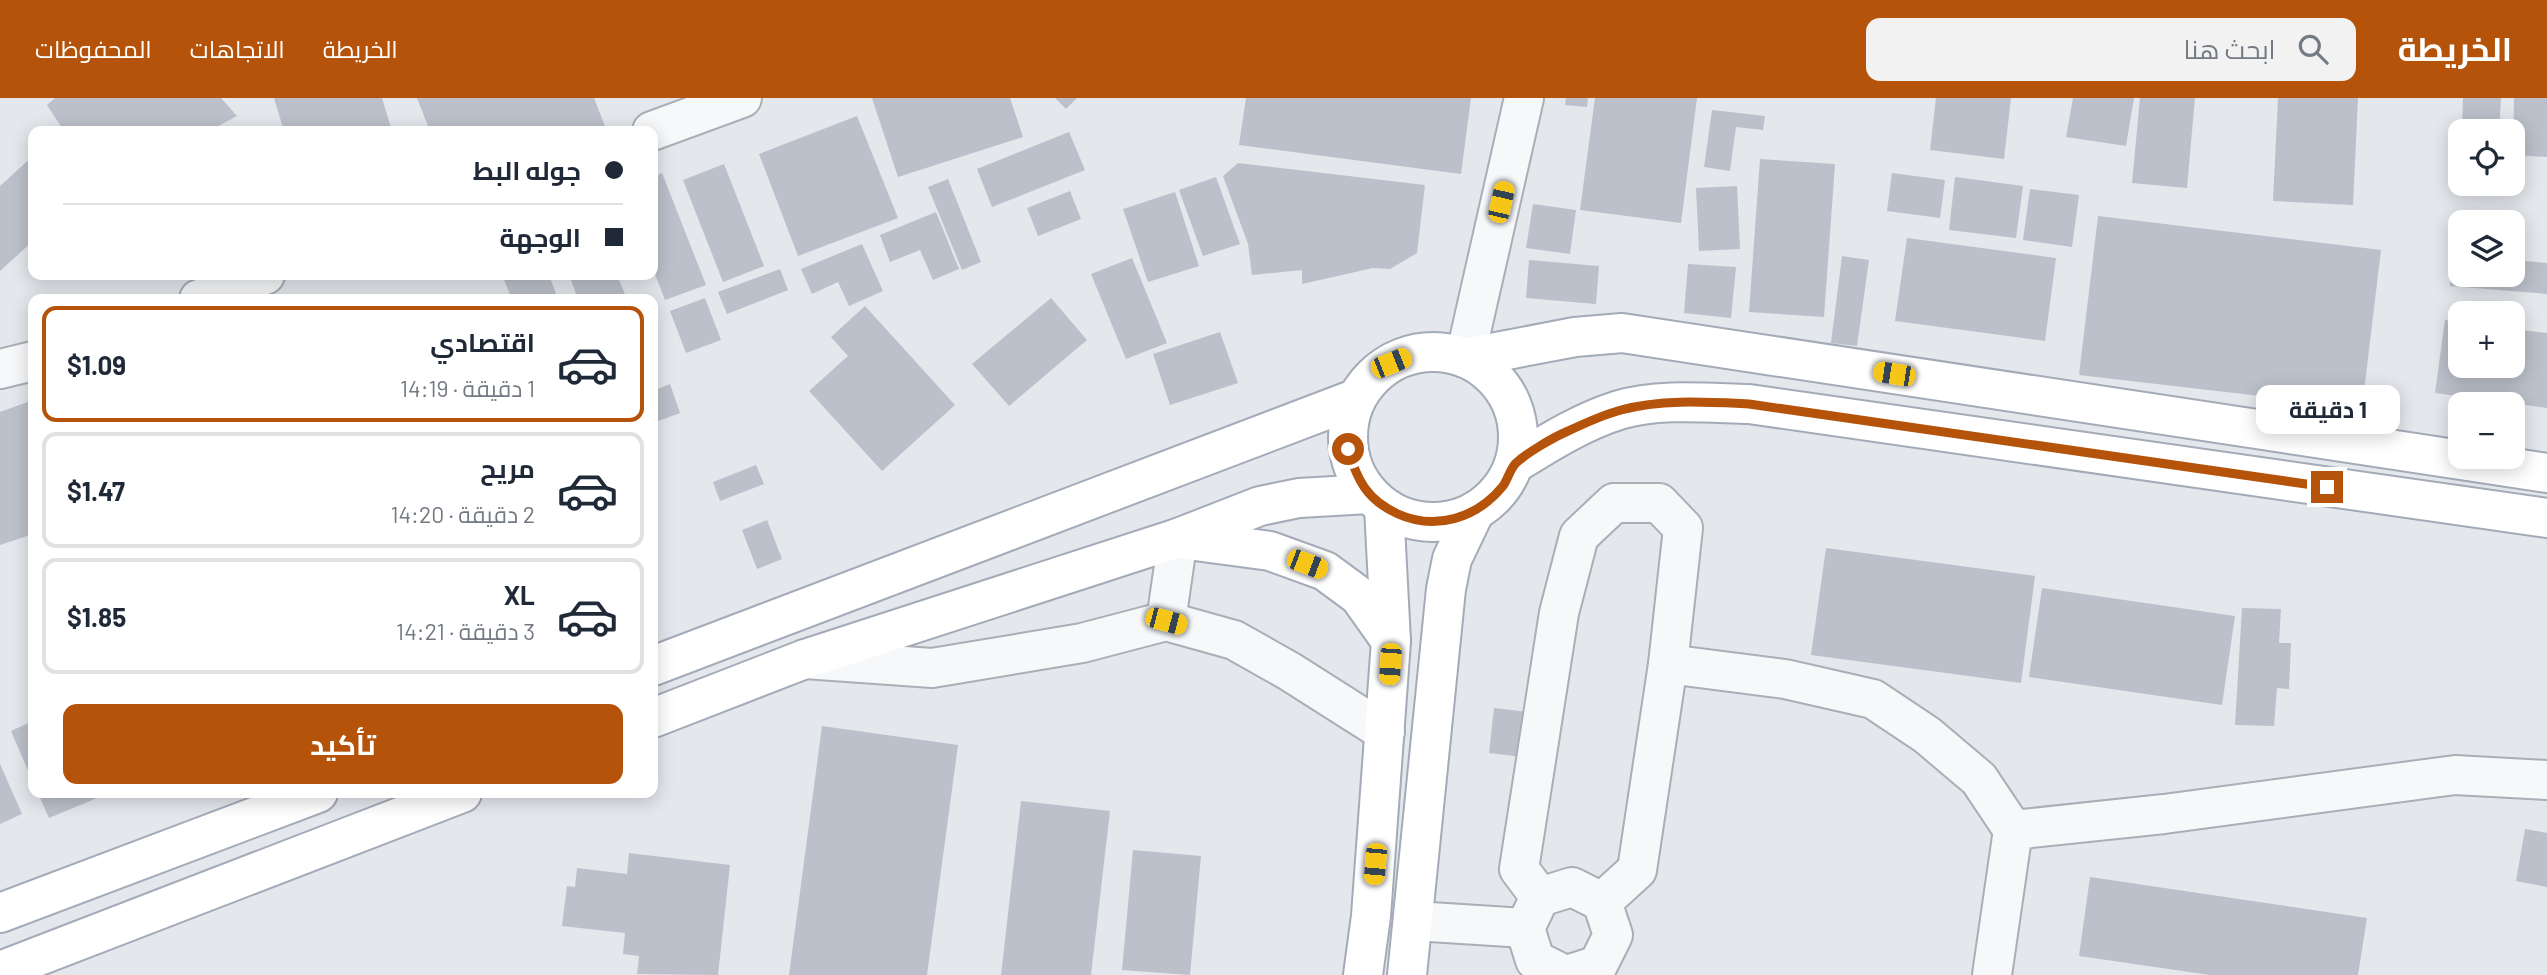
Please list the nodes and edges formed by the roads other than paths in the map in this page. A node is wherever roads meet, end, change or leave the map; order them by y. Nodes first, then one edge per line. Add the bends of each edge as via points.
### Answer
1 (742, 98) edge
2 (1524, 98) edge
3 (658, 129) edge
4 (251, 280) edge
5 (213, 294) edge
6 (1465, 358) junction
7 (28, 362) edge
8 (0, 369) edge
9 (1356, 400) junction
10 (1514, 464) junction
11 (2547, 473) edge
12 (1377, 501) junction
13 (1475, 511) junction
14 (2547, 518) edge
15 (1178, 538) junction
16 (1166, 621) junction
17 (1391, 641) junction
18 (805, 659) junction
19 (658, 664) edge
20 (1668, 664) junction
21 (658, 716) edge
22 (1385, 732) junction
23 (2547, 780) edge
24 (305, 798) edge
25 (448, 798) edge
26 (2013, 830) junction
27 (1602, 902) junction
28 (0, 913) edge
29 (1532, 913) junction
30 (1414, 921) junction
31 (0, 971) edge
32 (1363, 975) edge
33 (1407, 975) edge
34 (1566, 975) edge
35 (1992, 975) edge

1 - 3 street
2 - 6 street
4 - 5 street
6 - 9 main road via 1440,352 1415,354 1391,363 1370,379
6 - 10 main road via 1499,383 1511,401 1518,433
6 - 11 main road via 1574,337 1622,333
7 - 8 street
9 - 12 main road via 1348,424 1348,449 1355,474
9 - 19 main road
10 - 13 main road via 1492,499
10 - 14 main road via 1563,433 1621,410 1684,401 1749,404
12 - 13 main road via 1406,518 1430,522 1453,520
12 - 15 main road via 1299,498 1260,506
12 - 17 main road
13 - 30 main road via 1452,559 1446,589
15 - 16 street
15 - 17 main road via 1270,551 1325,571 1359,596
15 - 18 main road
16 - 18 street via 1082,643 932,668
16 - 22 street via 1234,640
17 - 22 main road
18 - 21 main road
20 - 26 street via 1785,679 1873,699 1927,735 1979,779
20 - 27 street via 1637,870
20 - 29 street via 1682,528 1659,503 1614,503 1579,536 1559,613 1519,869
22 - 32 main road
23 - 26 street via 2455,775
24 - 28 main road
25 - 31 main road
26 - 35 street
27 - 29 street via 1572,887
27 - 34 street via 1614,934 1598,965
29 - 30 street
29 - 34 street via 1535,960
30 - 33 main road

